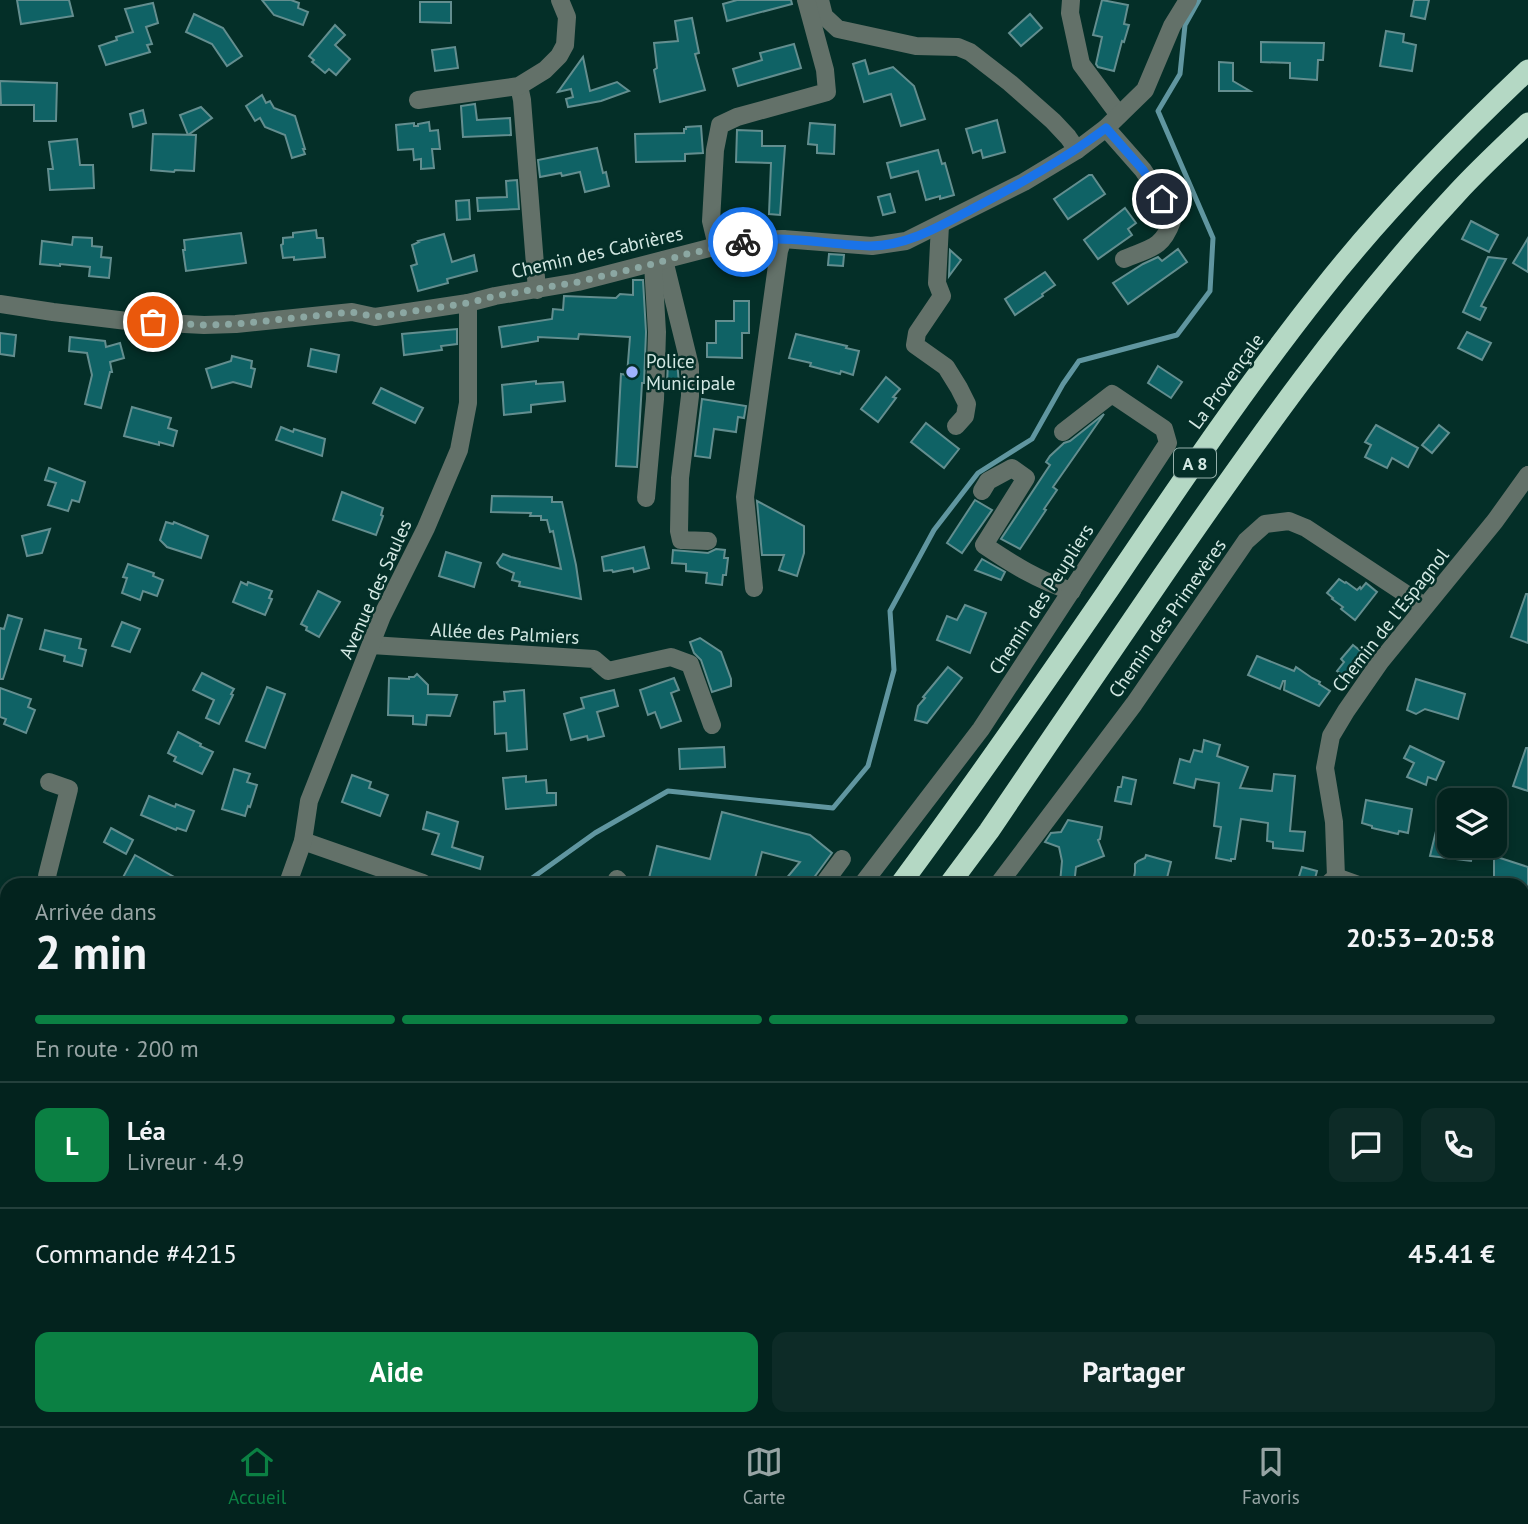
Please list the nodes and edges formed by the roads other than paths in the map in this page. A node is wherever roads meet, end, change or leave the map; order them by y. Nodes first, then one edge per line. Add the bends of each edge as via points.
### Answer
1 (561, 0) edge
2 (806, 0) edge
3 (820, 0) edge
4 (1071, 0) edge
5 (1188, 0) edge
6 (1528, 70) edge
7 (519, 86) junction
8 (418, 100) dead end
9 (1119, 115) junction
10 (1528, 123) edge
11 (1106, 128) junction
12 (1077, 150) junction
13 (940, 225) junction
14 (783, 239) junction
15 (717, 246) junction
16 (1124, 259) dead end
17 (659, 262) junction
18 (537, 290) junction
19 (468, 303) junction
20 (0, 304) edge
21 (956, 426) dead end
22 (1063, 432) dead end
23 (1528, 475) edge
24 (982, 491) dead end
25 (646, 498) dead end
26 (708, 541) dead end
27 (754, 588) dead end
28 (1072, 591) junction
29 (1424, 606) junction
30 (371, 645) junction
31 (712, 725) dead end
32 (49, 782) dead end
33 (303, 841) junction
34 (842, 859) dead end
35 (48, 878) edge
36 (290, 878) edge
37 (408, 878) edge
38 (828, 878) edge
39 (867, 878) edge
40 (905, 878) edge
41 (954, 878) edge
42 (1003, 878) edge
43 (1331, 878) edge

1 - 7 street via 565,44 545,70
2 - 15 street via 827,92 720,125 710,221
3 - 12 street via 824,16 838,29 970,52 1053,121
4 - 9 street via 1081,64
5 - 9 street, Chemin des Cabrières via 1145,90
6 - 40 highway, La Provençale / A 8 via 1379,222 1264,365
7 - 8 street
7 - 18 street
9 - 11 street, Chemin des Cabrières
10 - 41 highway, A 8 via 1412,243 1299,382
11 - 12 street, Chemin des Cabrières
11 - 16 street via 1143,170 1172,221 1157,245
12 - 13 street, Chemin des Cabrières
13 - 14 street, Chemin des Cabrières via 906,241 872,246
13 - 21 street via 937,283 942,296 917,333 915,345 946,368 959,388 967,404 965,416
14 - 15 street, Chemin des Cabrières
14 - 27 street via 745,498
15 - 17 street, Chemin des Cabrières
17 - 18 street, Chemin des Cabrières
17 - 25 street via 655,399
17 - 26 street via 690,366 679,531 681,540
18 - 19 street, Chemin des Cabrières
19 - 20 street, Chemin des Cabrières via 375,317 352,312 204,325 128,321
19 - 30 street, Avenue des Saules via 468,403 459,450
22 - 28 street, Chemin des Peupliers via 1112,394 1164,429 1168,443
23 - 29 street, Chemin de l'Espagnol
24 - 28 street via 988,481 1012,468 1026,478 984,545 1021,570
28 - 39 street, Chemin des Peupliers via 981,729
29 - 42 street, Chemin des Primevères via 1306,528 1289,522 1265,524 1245,541 1134,704
29 - 43 street, Chemin de l'Espagnol via 1331,736 1325,768 1334,822
30 - 31 street, Allée des Palmiers via 594,659 608,671 671,657 690,664
30 - 33 street, Avenue des Saules via 309,801
32 - 35 street via 69,789
33 - 36 street, Avenue des Saules
33 - 37 street
34 - 38 street

